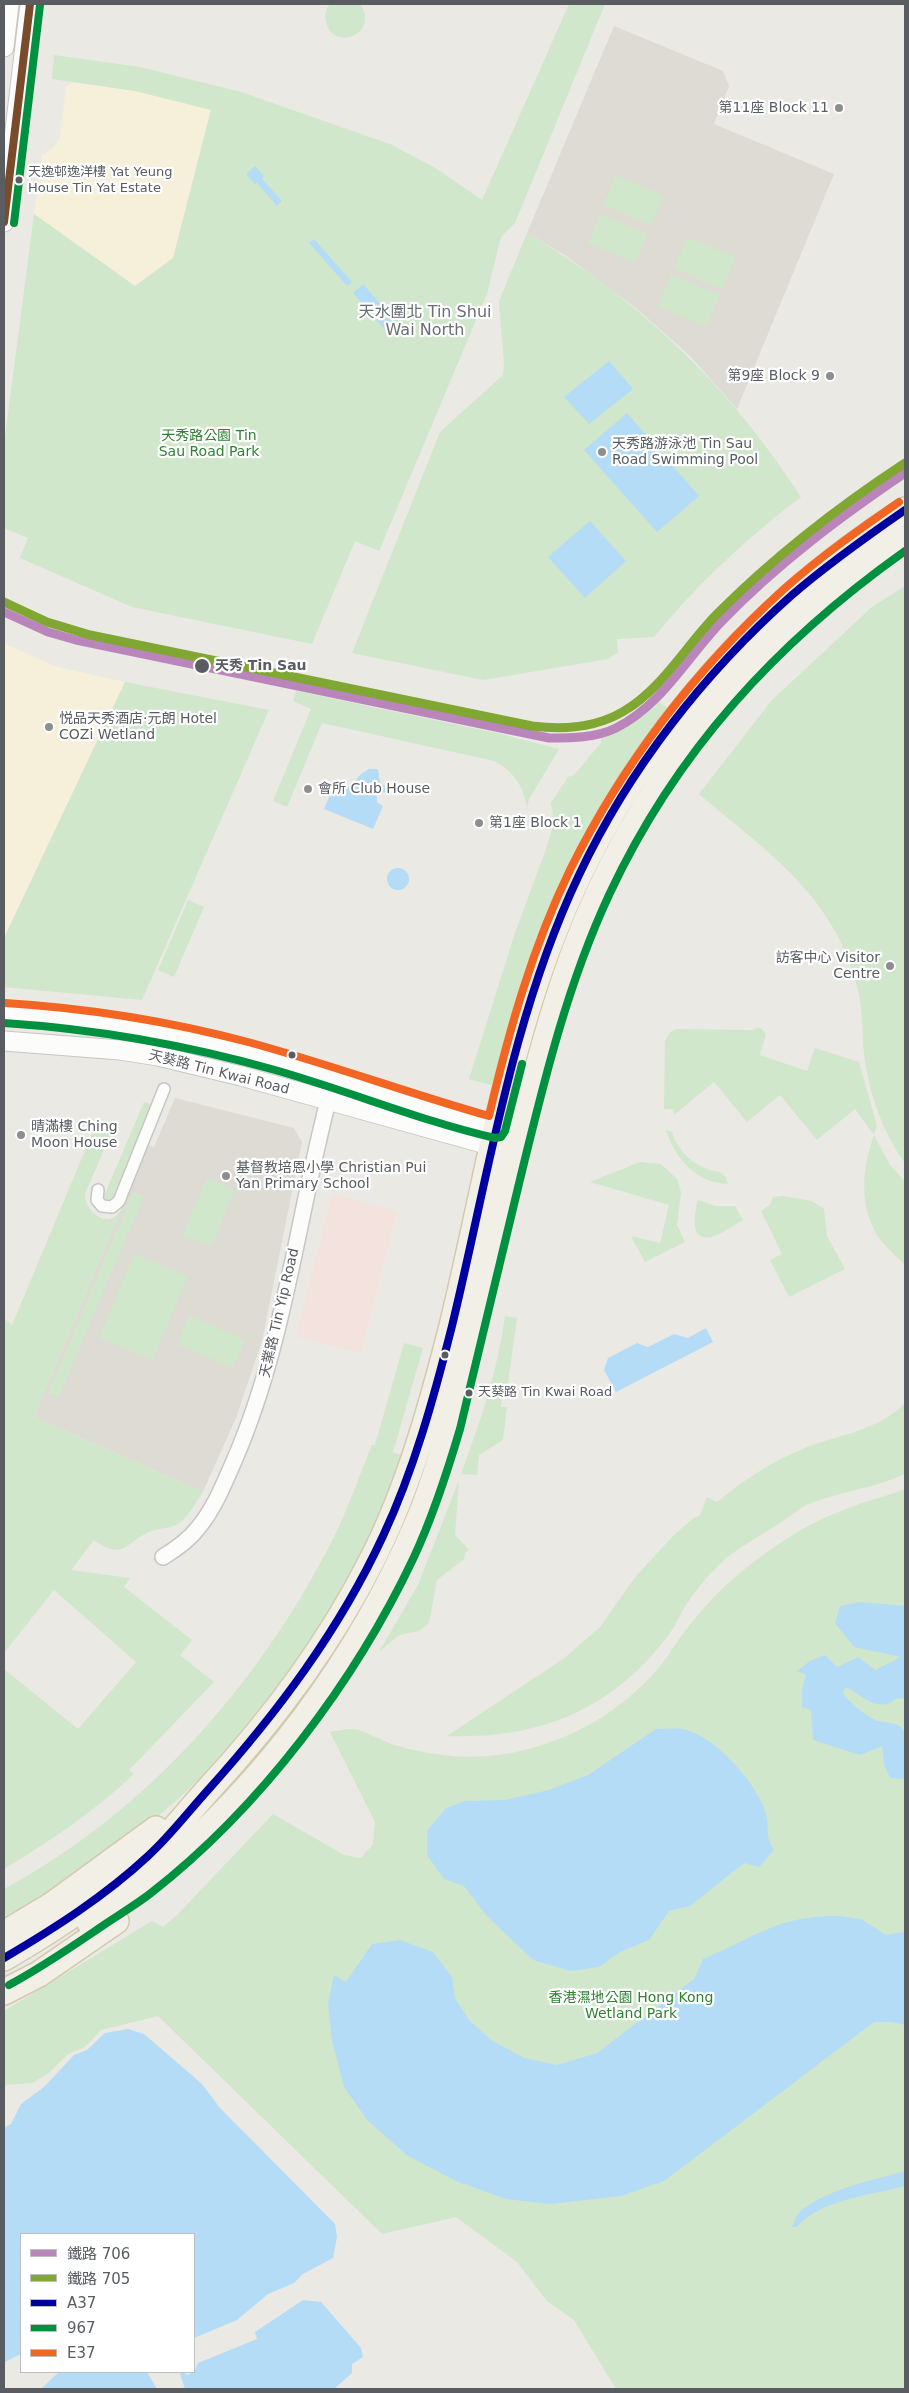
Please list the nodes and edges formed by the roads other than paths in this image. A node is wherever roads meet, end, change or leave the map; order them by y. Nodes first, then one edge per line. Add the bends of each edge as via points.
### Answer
1 (9, 4) edge
2 (30, 4) edge
3 (4, 47) edge
4 (4, 222) edge
5 (905, 510) edge
6 (905, 539) edge
7 (4, 1013) edge
8 (4, 1042) edge
9 (164, 1089) dead end
10 (328, 1101) junction
11 (490, 1139) junction
12 (519, 1143) junction
13 (98, 1190) dead end
14 (163, 1557) dead end
15 (205, 1794) junction
16 (142, 1887) junction
17 (63, 1931) junction
18 (4, 1934) edge
19 (4, 1958) edge
20 (4, 1976) edge
21 (4, 1992) edge

1 - 3 street
2 - 4 street
5 - 11 main road via 849,548 762,622 681,710 635,775 589,855 551,939
6 - 12 main road via 853,576 783,635 726,696 657,789 612,867 575,949 541,1053
7 - 11 street, 天葵路 Tin Kwai Road via 125,1026 207,1042 449,1115
8 - 10 street, 天葵路 Tin Kwai Road via 120,1050 158,1056
9 - 13 street via 119,1202 112,1207 102,1206 97,1200
10 - 11 street, 天葵路 Tin Kwai Road
10 - 14 street, 天業路 Tin Yip Road via 276,1340 253,1412 207,1517 188,1540
11 - 12 street, 天葵路 Tin Kwai Road
11 - 15 main road via 458,1249 453,1324 426,1419 394,1512 365,1574 302,1676 252,1742
12 - 16 main road via 450,1427 427,1499 398,1568 324,1691 272,1759 214,1822
15 - 17 main road via 151,1854
15 - 18 main road via 86,1881
16 - 17 main road
16 - 21 main road via 117,1920 39,1974
17 - 19 main road
17 - 20 main road

